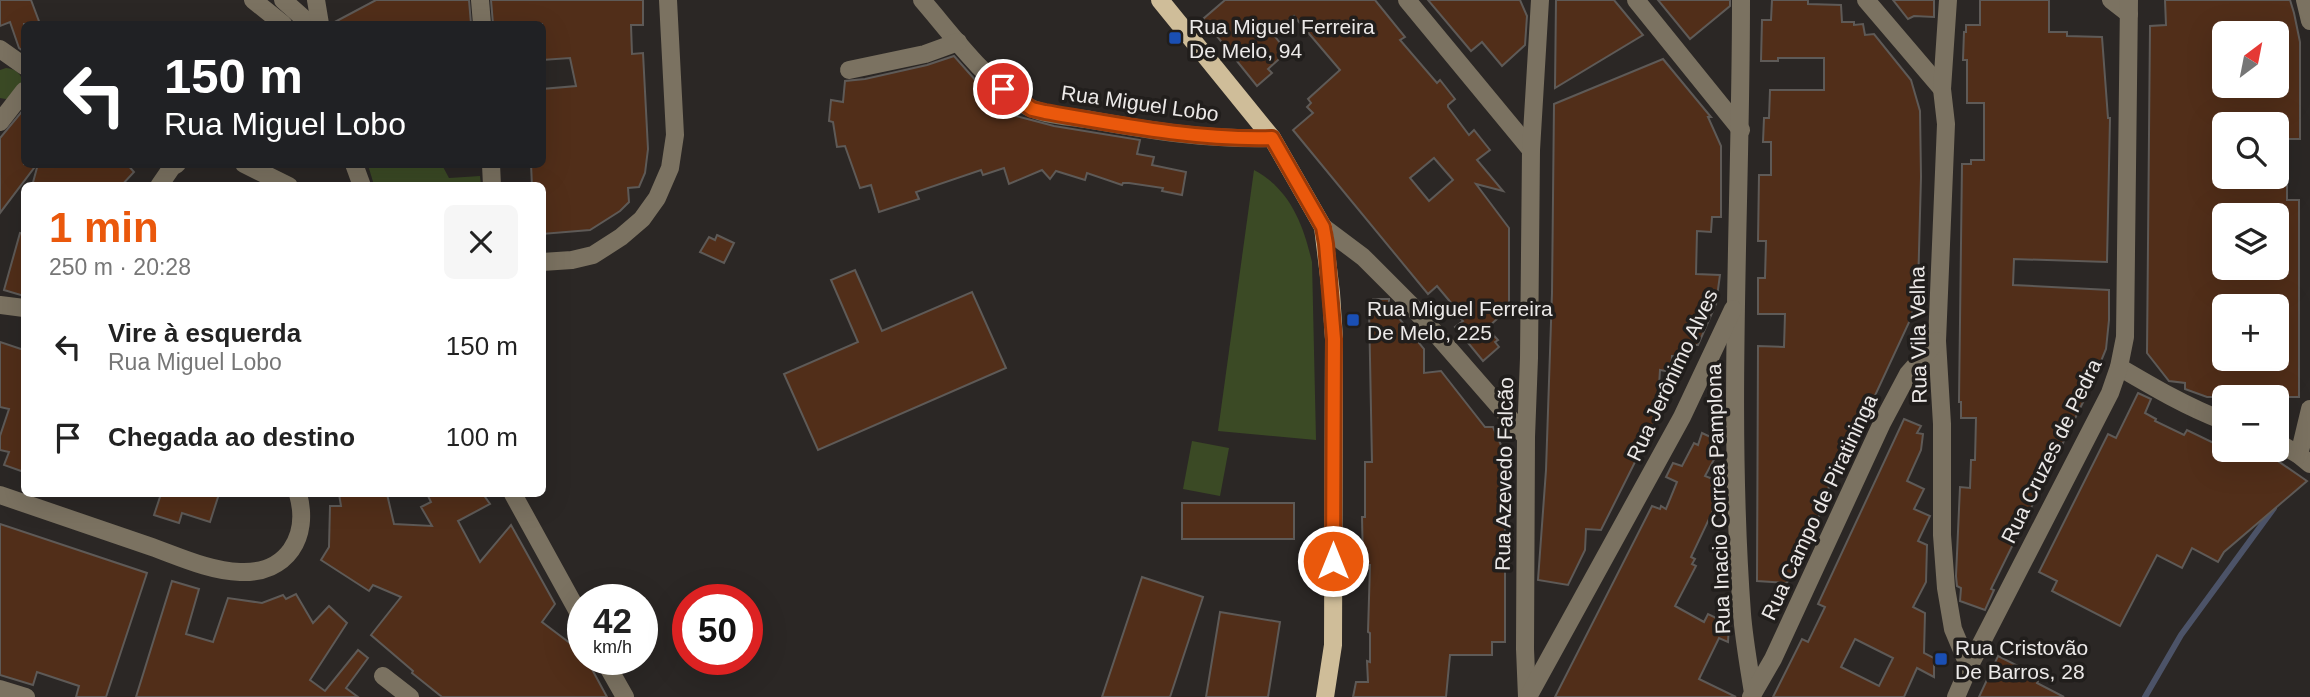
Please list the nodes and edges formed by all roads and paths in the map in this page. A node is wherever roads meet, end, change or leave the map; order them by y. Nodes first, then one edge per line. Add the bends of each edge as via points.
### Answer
1 (253, 0) edge
2 (283, 0) edge
3 (316, 0) edge
4 (480, 0) edge
5 (668, 0) edge
6 (922, 0) edge
7 (1160, 0) edge
8 (1407, 0) edge
9 (1540, 0) edge
10 (1636, 0) edge
11 (1741, 0) edge
12 (1866, 0) edge
13 (1948, 0) edge
14 (2111, 0) edge
15 (2305, 0) edge
16 (2129, 7) edge
17 (279, 21) edge
18 (307, 21) edge
19 (320, 21) edge
20 (482, 21) edge
21 (2310, 21) edge
22 (958, 42) junction
23 (0, 50) edge
24 (21, 63) edge
25 (849, 70) dead end
26 (1942, 89) junction
27 (21, 94) edge
28 (2, 114) edge
29 (1741, 130) junction
30 (1272, 138) junction
31 (1531, 150) junction
32 (252, 168) edge
33 (281, 182) edge
34 (1323, 227) junction
35 (546, 262) edge
36 (1736, 302) junction
37 (0, 305) edge
38 (21, 308) edge
39 (1937, 341) junction
40 (2119, 367) junction
41 (2310, 409) edge
42 (2212, 416) edge
43 (1526, 437) junction
44 (2289, 450) edge
45 (2304, 460) edge
46 (0, 495) edge
47 (298, 497) edge
48 (515, 497) edge
49 (567, 592) edge
50 (1969, 667) junction
51 (613, 675) edge
52 (383, 676) dead end
53 (0, 689) edge
54 (1752, 695) edge
55 (26, 697) edge
56 (410, 697) edge
57 (625, 697) edge
58 (1325, 697) edge
59 (1527, 697) edge
60 (1956, 697) edge

1 - 17 street
2 - 18 street
3 - 19 street
4 - 20 street
5 - 35 street via 675,135 670,168 657,198 642,219 593,255
6 - 22 street, Rua Miguel Lobo
7 - 30 main road
8 - 31 street
9 - 31 street, Rua Azevedo Falcão
10 - 29 street
11 - 29 street, Rua Jerônimo Alves
12 - 26 street
13 - 26 street, Rua Vila Velha
14 - 16 street
15 - 21 street
16 - 40 street, Rua Cruzes de Pedra via 2125,337
22 - 25 street
22 - 30 street, Rua Miguel Lobo via 1003,89 1032,109 1179,135
23 - 24 street
26 - 39 street, Rua Vila Velha via 1945,124
27 - 28 street
29 - 36 street, Rua Jerônimo Alves
30 - 34 main road
31 - 43 street, Rua Azevedo Falcão
32 - 33 street
34 - 43 street via 1363,257 1409,303
34 - 58 main road via 1334,339 1333,645
36 - 54 street, Rua Inacio Correa Pamplona via 1734,410 1742,616
36 - 59 street, Rua Jerônimo Alves via 1682,417
37 - 38 street
39 - 50 street, Rua Vila Velha via 1946,588 1953,629
39 - 54 street, Rua Campo de Piratininga via 1908,374
40 - 42 street
40 - 50 street, Rua Cruzes de Pedra via 2110,393
41 - 45 street
43 - 59 street, Rua Azevedo Falcão
44 - 45 street
46 - 47 street via 198,563 238,572 262,571 287,555 302,521
48 - 49 street
50 - 60 street, Rua Cruzes de Pedra
51 - 57 street
52 - 56 street
53 - 55 street

